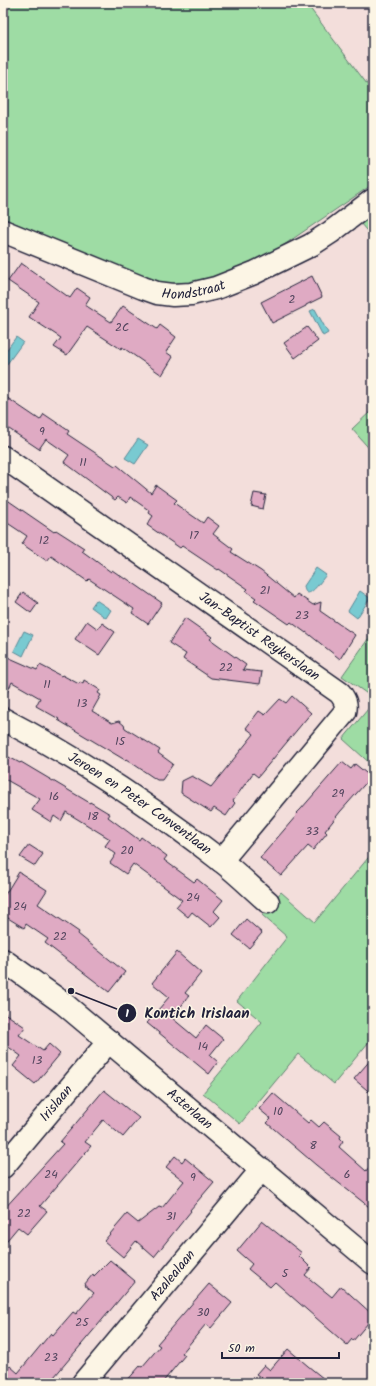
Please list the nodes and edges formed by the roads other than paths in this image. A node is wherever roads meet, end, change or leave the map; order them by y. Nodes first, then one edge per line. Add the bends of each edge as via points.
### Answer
1 (373, 200) edge
2 (3, 230) edge
3 (3, 457) edge
4 (3, 719) edge
5 (221, 861) junction
6 (268, 902) dead end
7 (3, 960) edge
8 (109, 1041) junction
9 (3, 1167) edge
10 (262, 1169) junction
11 (373, 1262) edge
12 (83, 1383) edge

1 - 2 street, Hondstraat via 311,245 254,273 216,288 181,295 143,288
3 - 5 street, Jan-Baptist Reykerslaan via 340,693 344,699 347,706 345,712
4 - 5 street, Jeroen en Peter Conventlaan via 86,766 154,811
5 - 6 street, Jeroen en Peter Conventlaan
7 - 8 street, Asterlaan via 63,1002
8 - 9 street, Irislaan
8 - 10 street, Asterlaan
10 - 11 street, Asterlaan
10 - 12 street, Azalealaan

